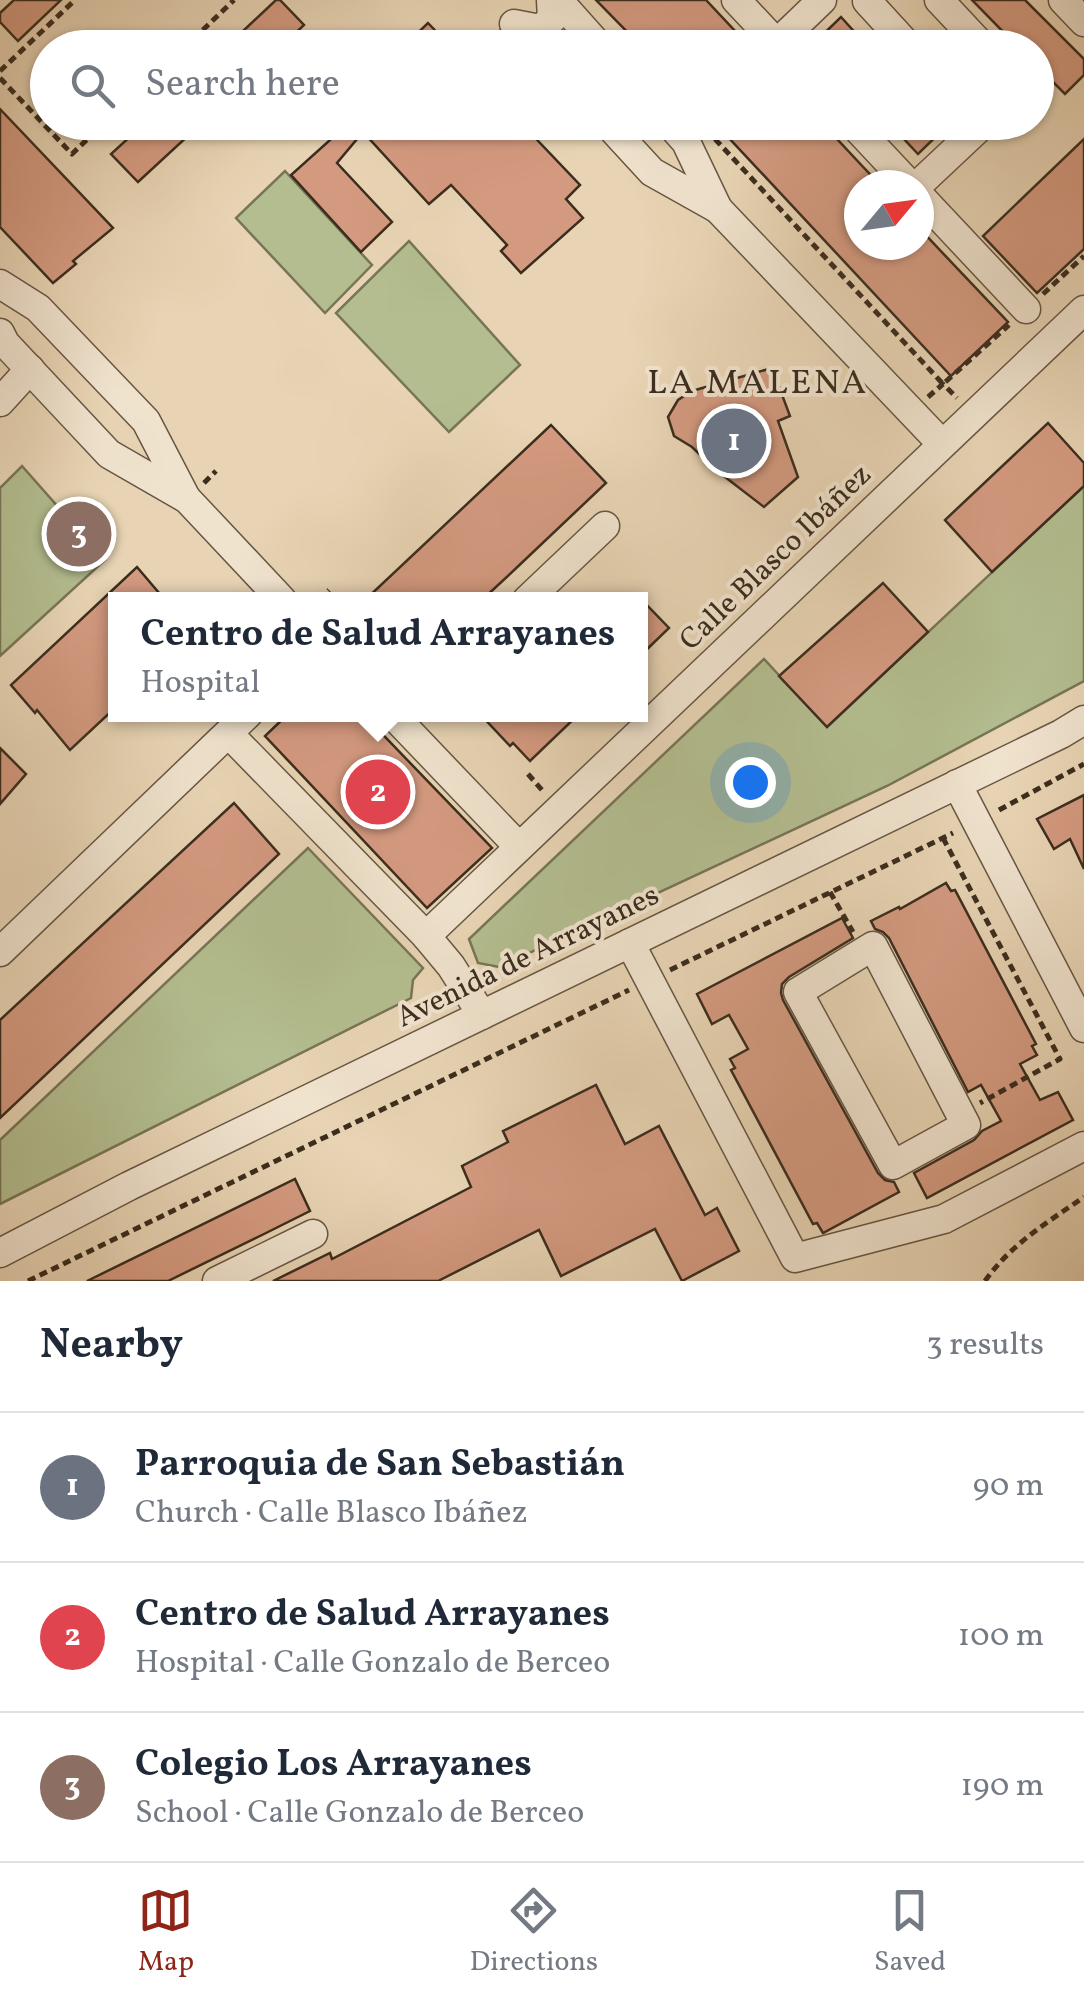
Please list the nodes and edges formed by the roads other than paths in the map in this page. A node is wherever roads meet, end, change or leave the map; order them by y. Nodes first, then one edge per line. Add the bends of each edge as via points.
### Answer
1 (555, 0) edge
2 (736, 0) edge
3 (822, 0) edge
4 (868, 0) edge
5 (939, 0) edge
6 (1063, 0) edge
7 (509, 12) edge
8 (1084, 22) edge
9 (584, 30) edge
10 (762, 30) edge
11 (792, 30) edge
12 (894, 30) edge
13 (967, 30) edge
14 (623, 140) edge
15 (668, 140) edge
16 (691, 140) edge
17 (868, 140) edge
18 (966, 140) edge
19 (896, 170) edge
20 (934, 170) edge
21 (652, 172) junction
22 (718, 209) junction
23 (934, 211) edge
24 (0, 284) edge
25 (38, 308) junction
26 (1026, 309) road end
27 (1084, 310) edge
28 (2, 338) edge
29 (30, 369) junction
30 (0, 402) edge
31 (146, 421) junction
32 (942, 444) junction
33 (109, 454) junction
34 (187, 500) junction
35 (605, 526) dead end
36 (274, 592) edge
37 (535, 592) edge
38 (1084, 720) edge
39 (400, 722) edge
40 (239, 724) edge
41 (957, 784) junction
42 (519, 847) junction
43 (426, 936) junction
44 (630, 943) junction
45 (0, 952) edge
46 (864, 952) joint
47 (482, 1015) junction
48 (1084, 1028) edge
49 (1084, 1146) edge
50 (313, 1234) dead end
51 (0, 1253) edge
52 (224, 1280) edge

1 - 7 street via 552,20 540,29
1 - 9 street
2 - 10 street
3 - 11 street
4 - 12 street
5 - 13 street
6 - 8 street
14 - 21 street
15 - 21 street via 653,153
16 - 22 street
17 - 19 street
18 - 20 street
21 - 22 street
22 - 32 street
23 - 26 street
24 - 25 street
25 - 28 street via 40,334 25,347
25 - 31 street
27 - 32 street, Calle Blasco Ibáñez
28 - 29 street
29 - 30 street
29 - 33 street
31 - 33 street via 121,414 106,429
31 - 34 street
32 - 42 street, Calle Blasco Ibáñez
33 - 34 street
34 - 36 street
35 - 37 street
38 - 41 street, Avenida de Arrayanes
39 - 42 street
40 - 43 street
40 - 45 street
41 - 44 street, Avenida de Arrayanes
41 - 48 street
42 - 43 street, Calle Blasco Ibáñez
43 - 47 street
44 - 47 street, Avenida de Arrayanes
44 - 49 street via 795,1258 944,1218
46 - 46 street via 873,946 966,1126 893,1165 798,992
47 - 51 street, Avenida de Arrayanes
50 - 52 street

